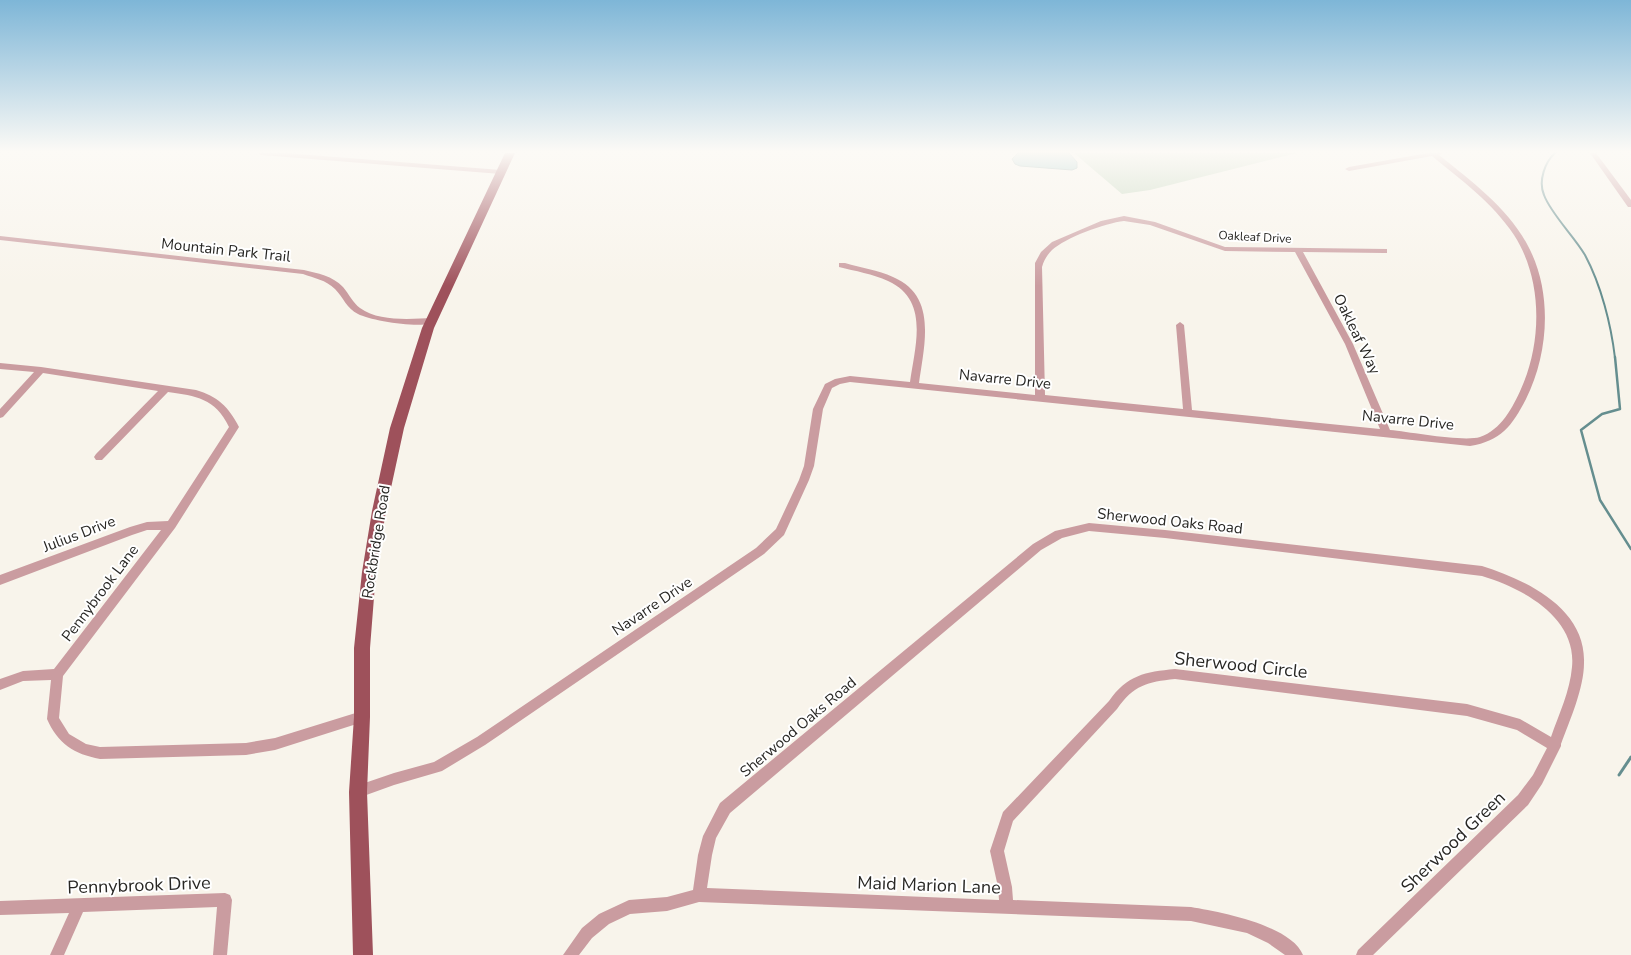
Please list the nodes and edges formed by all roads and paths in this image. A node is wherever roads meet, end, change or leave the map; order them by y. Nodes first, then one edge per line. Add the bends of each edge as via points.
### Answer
1 (489, 198) edge
2 (1486, 198) edge
3 (0, 238) edge
4 (1298, 250) junction
5 (1384, 251) dead end
6 (842, 265) dead end
7 (433, 321) junction
8 (1180, 325) dead end
9 (0, 366) edge
10 (41, 370) junction
11 (914, 385) junction
12 (166, 388) junction
13 (1040, 397) junction
14 (1188, 413) junction
15 (0, 415) edge
16 (1386, 433) junction
17 (100, 456) dead end
18 (171, 525) junction
19 (0, 580) edge
20 (58, 674) junction
21 (0, 685) edge
22 (362, 717) junction
23 (1554, 746) junction
24 (358, 792) junction
25 (699, 895) junction
26 (78, 906) junction
27 (1006, 907) junction
28 (0, 908) edge
29 (56, 955) edge
30 (220, 955) edge
31 (363, 955) edge
32 (570, 955) edge
33 (1296, 955) edge
34 (1363, 955) edge

1 - 7 main road, Rockbridge Road
2 - 16 street, Navarre Drive via 1519,236 1535,278 1541,318 1533,373 1499,433 1482,441
3 - 7 street, Mountain Park Trail via 304,272 329,280 340,288 358,311 365,314 382,319
4 - 5 street, Oakleaf Drive
4 - 13 street, Oakleaf Drive via 1225,249 1130,219 1110,220 1055,244 1043,254 1038,267
4 - 16 street, Oakleaf Way via 1349,344
6 - 11 street via 891,279 918,302 922,317
7 - 22 main road, Rockbridge Road via 428,328 397,428 379,511 362,648
8 - 14 street
9 - 10 street, Pennybrook Lane
10 - 12 street, Pennybrook Lane
10 - 15 street
11 - 13 street, Navarre Drive
11 - 24 street, Navarre Drive via 850,379 838,380 828,386 818,409 804,480 780,532 760,551 481,741 437,767
12 - 17 street
12 - 18 street, Pennybrook Lane via 214,400 227,412 234,427
13 - 14 street, Navarre Drive
14 - 16 street, Navarre Drive
18 - 19 street, Julius Drive via 130,531
18 - 20 street, Pennybrook Lane
20 - 21 street via 23,676
20 - 22 street via 53,719 65,738 92,752 246,749 275,744
22 - 24 main road, Rockbridge Road
23 - 25 street, Sherwood Oaks Road via 1578,674 1578,653 1558,613 1531,591 1482,572 1089,527 1059,534 1038,547 725,808 707,846
23 - 27 street, Sherwood Circle via 1520,724 1467,710 1175,674 1144,678 1121,694 1008,817 996,851
23 - 34 street, Sherwood Green via 1540,778 1523,800
24 - 31 main road, Rockbridge Road
25 - 27 street, Maid Marion Lane
25 - 32 street, Maid Marion Lane via 667,904 629,907 604,919 588,932
26 - 28 street, Pennybrook Drive
26 - 29 street
26 - 30 street, Pennybrook Drive via 225,900
27 - 33 street, Maid Marion Lane via 1191,914 1231,920 1259,931

